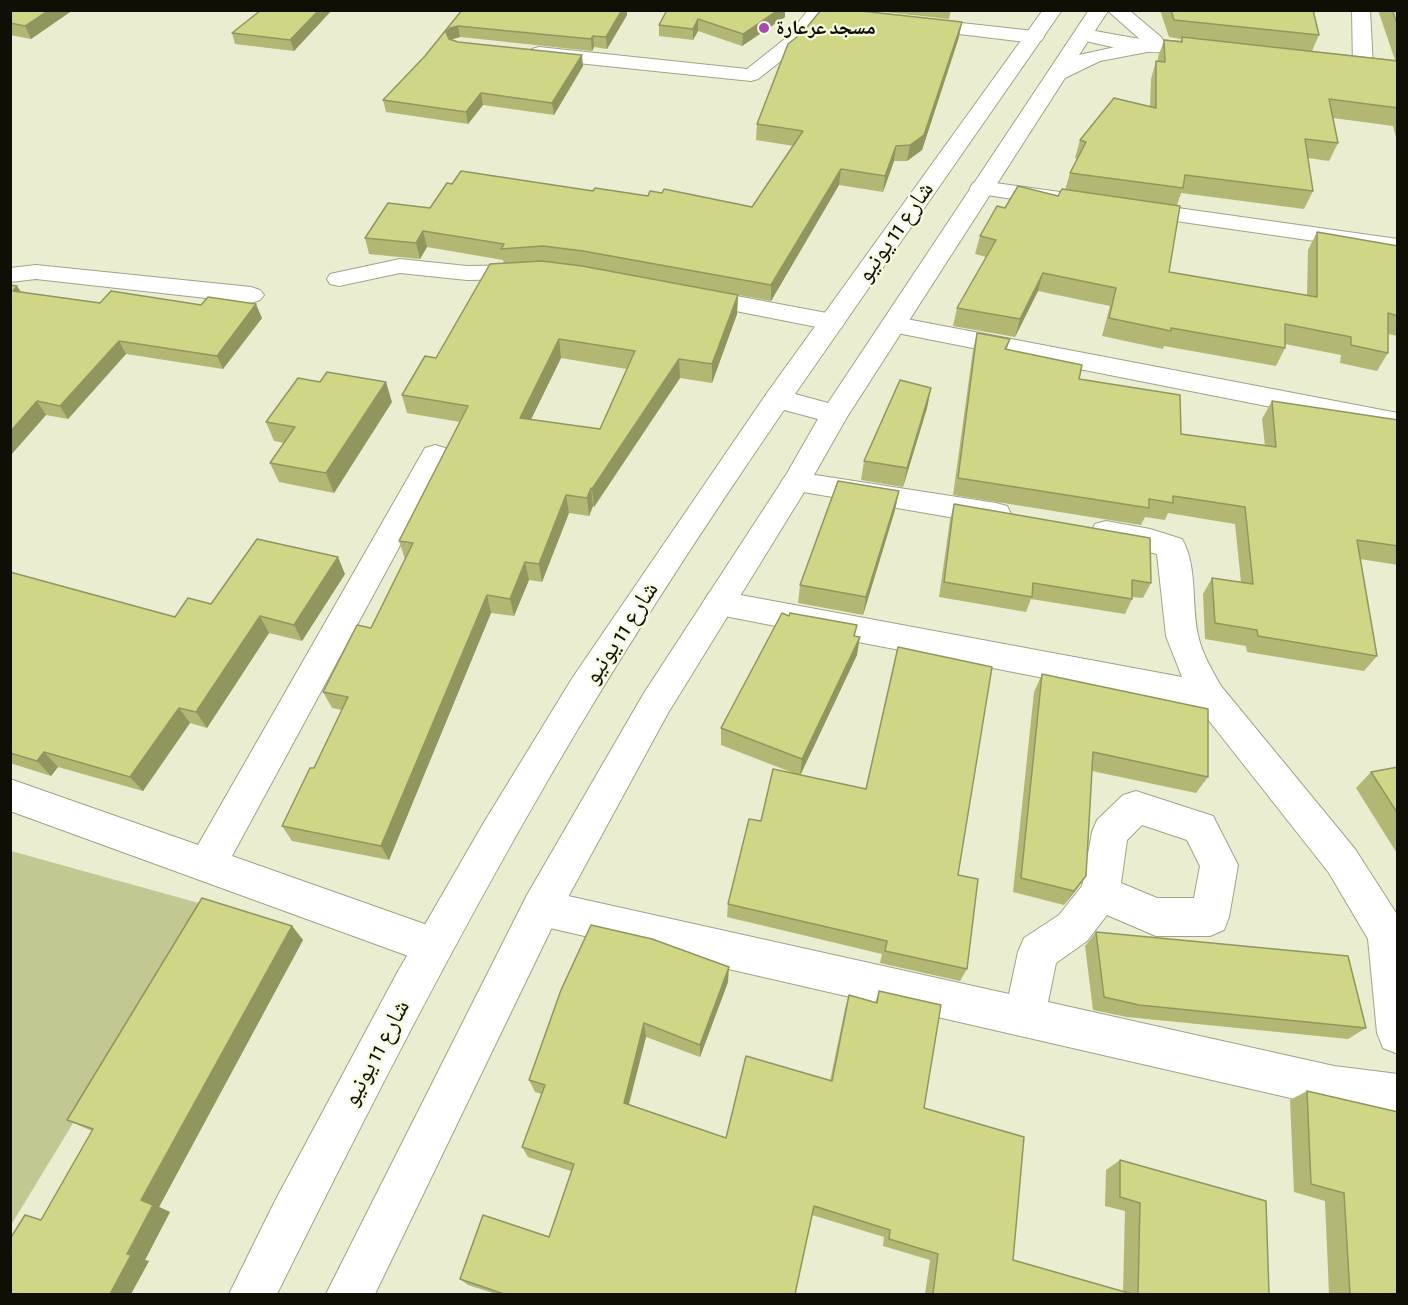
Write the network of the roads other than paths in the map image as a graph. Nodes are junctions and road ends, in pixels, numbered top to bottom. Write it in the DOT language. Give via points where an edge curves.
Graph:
graph roads {
  1 [pos="1053,10"];
  2 [pos="1361,10"];
  3 [pos="822,13"];
  4 [pos="1098,20"];
  5 [pos="896,21"];
  6 [pos="1034,37"];
  7 [pos="1157,44"];
  8 [pos="1196,48"];
  9 [pos="519,51"];
  10 [pos="1341,64"];
  11 [pos="1363,67"];
  12 [pos="1386,69"];
  13 [pos="1055,76"];
  14 [pos="981,188"];
  15 [pos="1085,203"];
  16 [pos="1108,206"];
  17 [pos="1398,246"];
  18 [pos="555,272"];
  19 [pos="10,275"];
  20 [pos="339,279"];
  21 [pos="667,291"];
  22 [pos="251,295"];
  23 [pos="832,322"];
  24 [pos="896,325"];
  25 [pos="777,399"];
  26 [pos="835,414"];
  27 [pos="1398,423"];
  28 [pos="435,455"];
  29 [pos="796,482"];
  30 [pos="1020,518"];
  31 [pos="1079,528"];
  32 [pos="719,603"];
  33 [pos="1209,696"];
  34 [pos="10,795"];
  35 [pos="207,865"];
  36 [pos="1100,893"];
  37 [pos="541,908"];
  38 [pos="1392,936"];
  39 [pos="433,946"];
  40 [pos="1025,1017"];
  41 [pos="1398,1033"];
  42 [pos="1398,1095"];
  43 [pos="252,1294"];
  44 [pos="350,1294"];
  1 -- 6 [label="main road, شارع 11 يونيو"];
  2 -- 11 [label="main road"];
  3 -- 9 [label="main road" via="752,75"];
  4 -- 7 [label="main road"];
  4 -- 7 [label="main road" via="1125,43"];
  4 -- 13 [label="main road, شارع 11 يونيو"];
  5 -- 6 [label="main road"];
  6 -- 23 [label="main road, شارع 11 يونيو"];
  7 -- 8 [label="main road"];
  7 -- 13 [label="main road" via="1097,56 1072,64"];
  10 -- 11 [label="main road"];
  11 -- 12 [label="main road"];
  13 -- 14 [label="main road, شارع 11 يونيو"];
  14 -- 15 [label="main road"];
  14 -- 24 [label="main road, شارع 11 يونيو"];
  16 -- 17 [label="main road"];
  18 -- 20 [label="main road" via="467,273 400,266"];
  19 -- 22 [label="main road" via="36,272"];
  21 -- 23 [label="main road"];
  23 -- 25 [label="main road, شارع 11 يونيو"];
  24 -- 26 [label="main road, شارع 11 يونيو"];
  24 -- 27 [label="main road"];
  25 -- 26 [label="main road"];
  25 -- 39 [label="main road, شارع 11 يونيو" via="585,687"];
  26 -- 29 [label="main road, شارع 11 يونيو"];
  28 -- 35 [label="main road"];
  29 -- 30 [label="main road"];
  29 -- 32 [label="main road, شارع 11 يونيو"];
  31 -- 33 [label="main road" via="1171,547 1177,568 1182,635 1193,668"];
  32 -- 33 [label="main road"];
  32 -- 37 [label="main road, شارع 11 يونيو" via="656,703"];
  33 -- 38 [label="main road" via="1342,861"];
  34 -- 35 [label="main road"];
  35 -- 39 [label="main road"];
  36 -- 40 [label="main road" via="1074,928 1038,952"];
  37 -- 40 [label="main road"];
  37 -- 44 [label="main road, شارع 11 يونيو"];
  38 -- 41 [label="main road"];
  39 -- 43 [label="main road, شارع 11 يونيو"];
  40 -- 42 [label="main road" via="1334,1087"];
}
